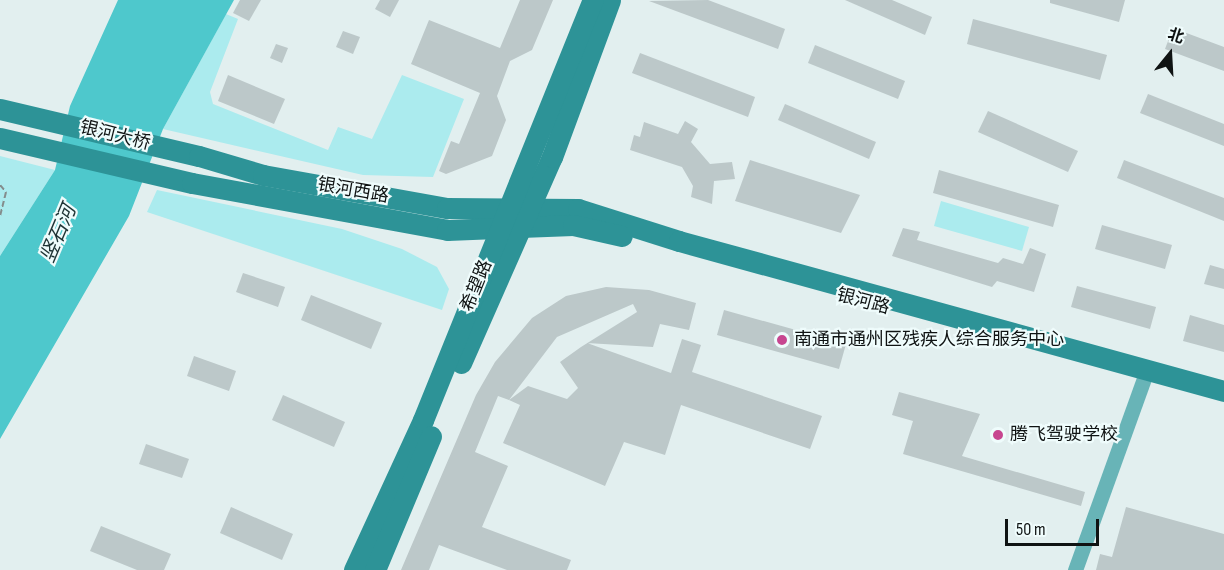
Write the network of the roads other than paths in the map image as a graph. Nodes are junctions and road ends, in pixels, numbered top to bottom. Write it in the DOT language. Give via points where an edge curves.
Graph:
graph roads {
  1 [pos="593,0"];
  2 [pos="610,0"];
  3 [pos="0,109"];
  4 [pos="0,138"];
  5 [pos="199,156"];
  6 [pos="192,183"];
  7 [pos="531,206"];
  8 [pos="510,207"];
  9 [pos="522,229"];
  10 [pos="499,231"];
  11 [pos="1145,375"];
  12 [pos="1224,391"];
  13 [pos="1224,402"];
  14 [pos="354,570"];
  15 [pos="375,570"];
  16 [pos="1075,570"];
  1 -- 8 [label="main road, 希望路"];
  2 -- 7 [label="main road, 希望路"];
  3 -- 5 [label="main road, 银河大桥"];
  4 -- 6 [label="main road, 银河大桥"];
  5 -- 8 [label="main road, 银河西路" via="263,175 447,207"];
  6 -- 10 [label="main road, 银河西路" via="447,230"];
  7 -- 8 [label="main road, 银河路"];
  7 -- 9 [label="main road, 希望路"];
  7 -- 11 [label="main road, 银河路" via="578,209"];
  8 -- 10 [label="main road, 希望路"];
  9 -- 10 [label="main road, 银河路"];
  9 -- 11 [label="main road, 银河路" via="573,225 626,237"];
  9 -- 15 [label="main road, 希望路"];
  10 -- 14 [label="main road, 希望路" via="423,420"];
  11 -- 12 [label="main road, 银河路"];
  11 -- 13 [label="main road, 银河路"];
  11 -- 16 [label="street"];
}
